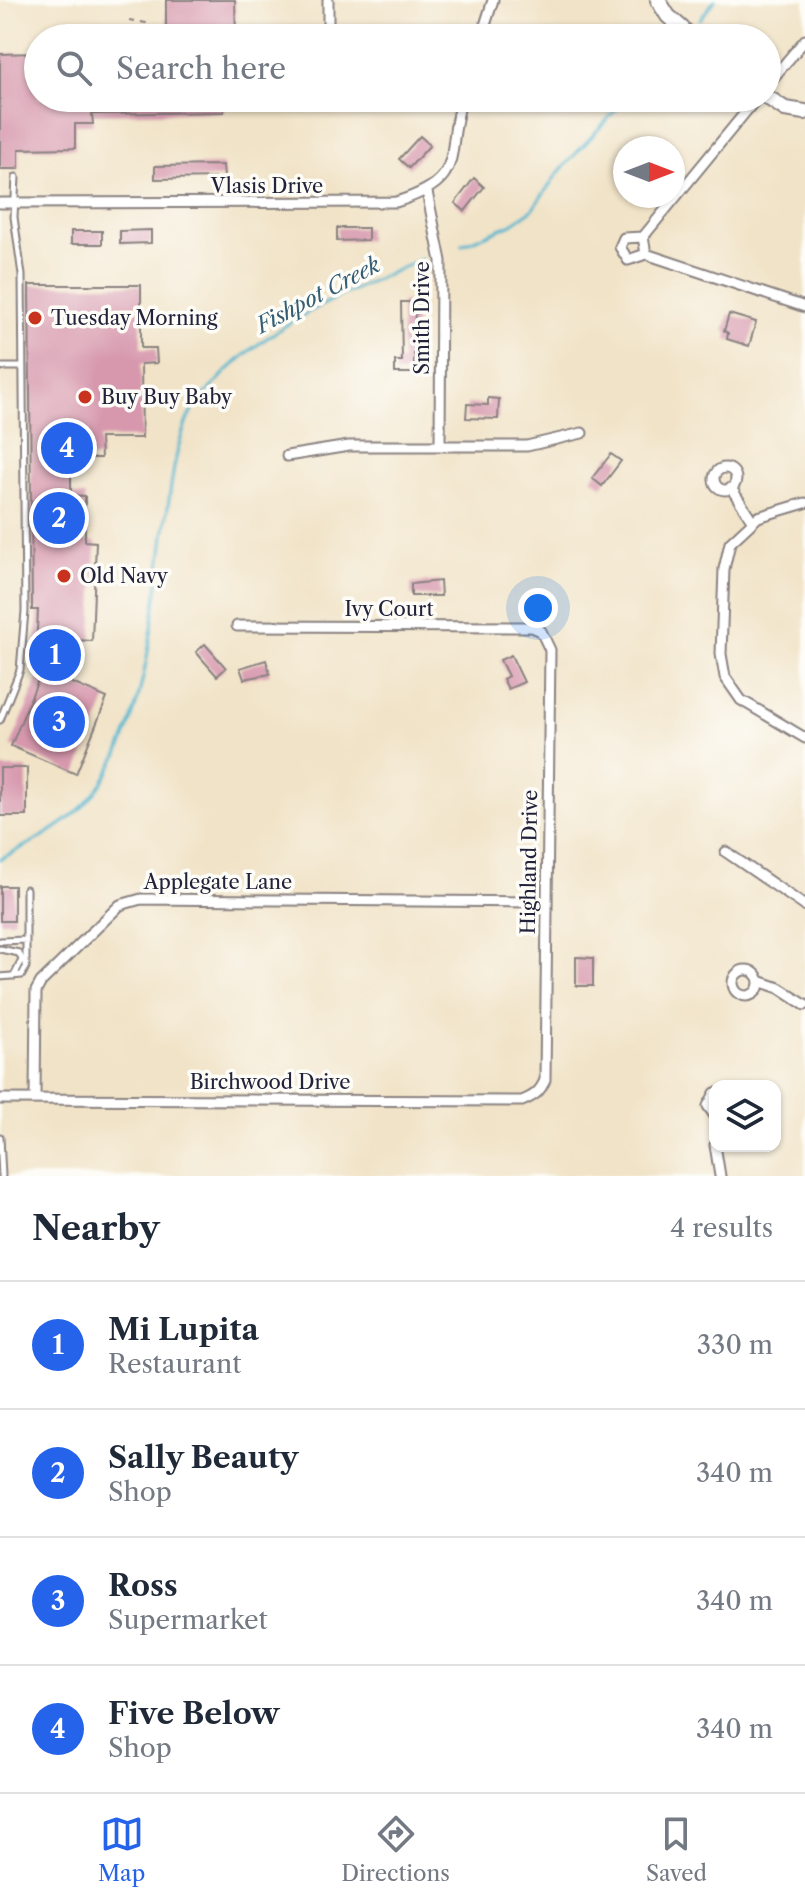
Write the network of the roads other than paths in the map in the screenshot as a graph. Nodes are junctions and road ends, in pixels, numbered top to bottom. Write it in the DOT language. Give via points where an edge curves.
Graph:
graph roads {
  1 [pos="328,0"];
  2 [pos="493,0"];
  3 [pos="658,0"];
  4 [pos="328,24"];
  5 [pos="485,24"];
  6 [pos="676,24"];
  7 [pos="805,40"];
  8 [pos="781,68"];
  9 [pos="781,106"];
  10 [pos="460,112"];
  11 [pos="746,112"];
  12 [pos="805,112"];
  13 [pos="16,177"];
  14 [pos="427,192"];
  15 [pos="0,203"];
  16 [pos="15,203"];
  17 [pos="643,237"];
  18 [pos="646,254"];
  19 [pos="805,307"];
  20 [pos="0,367"];
  21 [pos="22,367"];
  22 [pos="582,433"];
  23 [pos="440,445"];
  24 [pos="287,456"];
  25 [pos="731,488"];
  26 [pos="805,503"];
  27 [pos="752,520"];
  28 [pos="237,626"];
  29 [pos="541,631"];
  30 [pos="0,720"];
  31 [pos="805,738"];
  32 [pos="726,852"];
  33 [pos="26,889"];
  34 [pos="547,902"];
  35 [pos="805,906"];
  36 [pos="26,940"];
  37 [pos="0,941"];
  38 [pos="0,949"];
  39 [pos="0,977"];
  40 [pos="13,977"];
  41 [pos="759,981"];
  42 [pos="805,1005"];
  43 [pos="537,1093"];
  44 [pos="0,1099"];
  45 [pos="35,1099"];
  46 [pos="0,1137"];
  47 [pos="716,1152"];
  48 [pos="2,1176"];
  49 [pos="720,1176"];
  1 -- 4 [label="street"];
  2 -- 5 [label="street"];
  3 -- 6 [label="street"];
  7 -- 8 [label="street"];
  9 -- 12 [label="street"];
  10 -- 14 [label="street" via="452,161"];
  11 -- 17 [label="street"];
  13 -- 16 [label="lane"];
  14 -- 16 [label="street, Vlasis Drive" via="379,204"];
  14 -- 23 [label="street, Smith Drive" via="441,261"];
  15 -- 16 [label="street, Vlasis Drive"];
  16 -- 21 [label="lane"];
  17 -- 18 [label="street"];
  17 -- 18 [label="street" via="624,238 620,247 628,260"];
  18 -- 19 [label="street"];
  20 -- 21 [label="lane"];
  21 -- 30 [label="lane" via="25,611 20,670"];
  22 -- 23 [label="street" via="527,446"];
  23 -- 24 [label="street" via="349,446"];
  25 -- 27 [label="street"];
  26 -- 27 [label="street"];
  27 -- 31 [label="street" via="726,555 721,654 725,677 741,700"];
  28 -- 29 [label="street, Ivy Court"];
  29 -- 34 [label="street, Highland Drive" via="550,650"];
  32 -- 35 [label="street"];
  33 -- 36 [label="lane"];
  34 -- 43 [label="street, Highland Drive" via="545,1080"];
  34 -- 45 [label="street, Applegate Lane" via="141,899 120,905 36,991"];
  36 -- 37 [label="lane"];
  36 -- 40 [label="lane" via="26,967"];
  38 -- 40 [label="lane" via="19,953 22,960"];
  39 -- 40 [label="lane"];
  41 -- 42 [label="street"];
  43 -- 45 [label="street, Birchwood Drive" via="522,1101"];
  44 -- 45 [label="street, Birchwood Drive"];
  46 -- 48 [label="lane"];
  47 -- 49 [label="street"];
}
